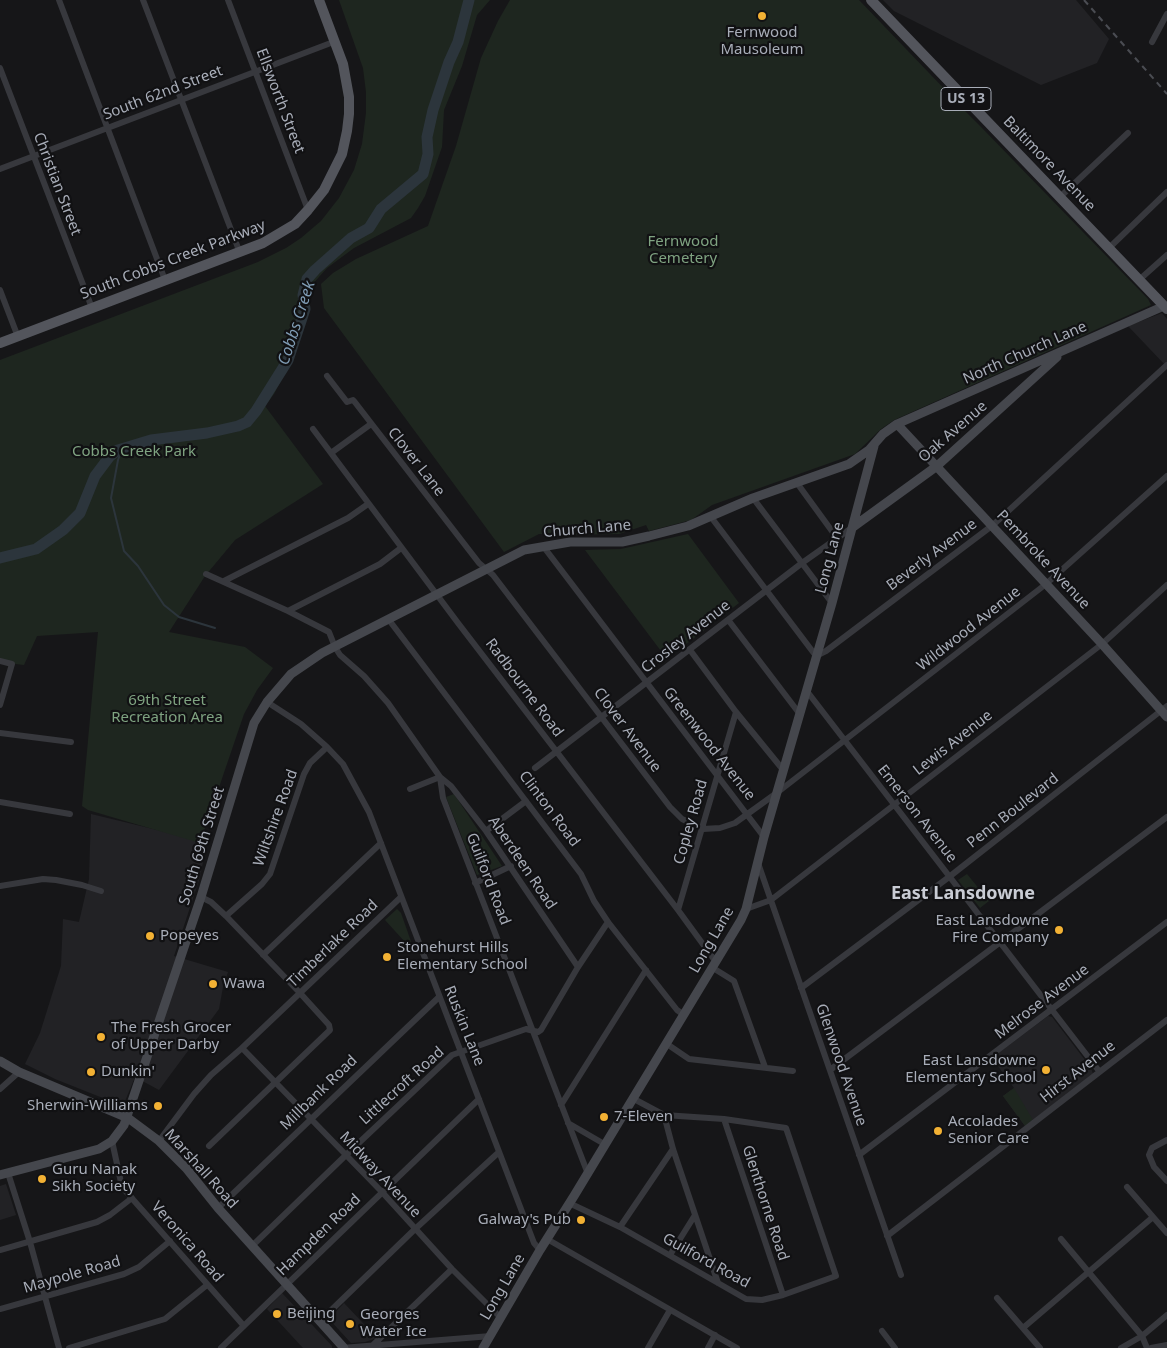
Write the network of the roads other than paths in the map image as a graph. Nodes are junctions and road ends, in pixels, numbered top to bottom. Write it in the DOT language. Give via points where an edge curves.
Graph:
graph roads {
  1 [pos="59,0"];
  2 [pos="143,0"];
  3 [pos="228,0"];
  4 [pos="319,0"];
  5 [pos="871,0"];
  6 [pos="1167,14"];
  7 [pos="336,41"];
  8 [pos="1152,42"];
  9 [pos="0,68"];
  10 [pos="255,71"];
  11 [pos="181,100"];
  12 [pos="108,128"];
  13 [pos="1128,134"];
  14 [pos="34,156"];
  15 [pos="0,169"];
  16 [pos="1167,192"];
  17 [pos="1060,197"];
  18 [pos="308,210"];
  19 [pos="1109,248"];
  20 [pos="240,253"];
  21 [pos="1167,255"];
  22 [pos="165,280"];
  23 [pos="1139,280"];
  24 [pos="0,290"];
  25 [pos="1166,306"];
  26 [pos="92,308"];
  27 [pos="18,336"];
  28 [pos="0,343"];
  29 [pos="1064,350"];
  30 [pos="1167,366"];
  31 [pos="327,376"];
  32 [pos="371,424"];
  33 [pos="897,424"];
  34 [pos="313,429"];
  35 [pos="875,443"];
  36 [pos="331,453"];
  37 [pos="937,466"];
  38 [pos="1167,476"];
  39 [pos="797,483"];
  40 [pos="753,498"];
  41 [pos="368,504"];
  42 [pos="711,518"];
  43 [pos="993,525"];
  44 [pos="853,527"];
  45 [pos="837,538"];
  46 [pos="543,546"];
  47 [pos="401,548"];
  48 [pos="802,563"];
  49 [pos="486,569"];
  50 [pos="206,574"];
  51 [pos="224,581"];
  52 [pos="1046,584"];
  53 [pos="1167,585"];
  54 [pos="766,591"];
  55 [pos="437,595"];
  56 [pos="832,603"];
  57 [pos="288,612"];
  58 [pos="389,620"];
  59 [pos="728,621"];
  60 [pos="1102,644"];
  61 [pos="335,647"];
  62 [pos="690,650"];
  63 [pos="816,656"];
  64 [pos="0,661"];
  65 [pos="646,684"];
  66 [pos="806,690"];
  67 [pos="267,702"];
  68 [pos="0,704"];
  69 [pos="736,712"];
  70 [pos="1165,712"];
  71 [pos="799,713"];
  72 [pos="602,717"];
  73 [pos="0,733"];
  74 [pos="845,741"];
  75 [pos="71,742"];
  76 [pos="327,747"];
  77 [pos="556,752"];
  78 [pos="535,768"];
  79 [pos="784,771"];
  80 [pos="717,776"];
  81 [pos="440,777"];
  82 [pos="410,789"];
  83 [pos="778,792"];
  84 [pos="526,801"];
  85 [pos="0,802"];
  86 [pos="894,805"];
  87 [pos="70,814"];
  88 [pos="748,815"];
  89 [pos="1167,816"];
  90 [pos="703,829"];
  91 [pos="486,831"];
  92 [pos="764,837"];
  93 [pos="381,843"];
  94 [pos="758,862"];
  95 [pos="510,866"];
  96 [pos="949,877"];
  97 [pos="475,883"];
  98 [pos="0,886"];
  99 [pos="101,891"];
  100 [pos="201,897"];
  101 [pos="401,897"];
  102 [pos="771,900"];
  103 [pos="746,909"];
  104 [pos="678,910"];
  105 [pos="226,916"];
  106 [pos="608,922"];
  107 [pos="1167,922"];
  108 [pos="1000,943"];
  109 [pos="263,954"];
  110 [pos="715,964"];
  111 [pos="578,967"];
  112 [pos="646,970"];
  113 [pos="801,988"];
  114 [pos="300,993"];
  115 [pos="439,997"];
  116 [pos="1052,1010"];
  117 [pos="684,1015"];
  118 [pos="1167,1020"];
  119 [pos="533,1031"];
  120 [pos="667,1044"];
  121 [pos="242,1048"];
  122 [pos="461,1053"];
  123 [pos="0,1061"];
  124 [pos="765,1067"];
  125 [pos="830,1070"];
  126 [pos="793,1071"];
  127 [pos="1099,1071"];
  128 [pos="19,1072"];
  129 [pos="275,1083"];
  130 [pos="0,1089"];
  131 [pos="634,1098"];
  132 [pos="479,1099"];
  133 [pos="561,1105"];
  134 [pos="664,1114"];
  135 [pos="128,1118"];
  136 [pos="310,1119"];
  137 [pos="724,1119"];
  138 [pos="568,1123"];
  139 [pos="1167,1140"];
  140 [pos="112,1141"];
  141 [pos="159,1141"];
  142 [pos="211,1144"];
  143 [pos="606,1145"];
  144 [pos="673,1149"];
  145 [pos="499,1152"];
  146 [pos="346,1155"];
  147 [pos="859,1155"];
  148 [pos="4,1174"];
  149 [pos="588,1174"];
  150 [pos="1167,1182"];
  151 [pos="1127,1187"];
  152 [pos="382,1192"];
  153 [pos="132,1198"];
  154 [pos="570,1204"];
  155 [pos="218,1208"];
  156 [pos="695,1215"];
  157 [pos="1153,1217"];
  158 [pos="620,1227"];
  159 [pos="414,1230"];
  160 [pos="1167,1233"];
  161 [pos="887,1236"];
  162 [pos="546,1239"];
  163 [pos="170,1240"];
  164 [pos="1061,1240"];
  165 [pos="30,1242"];
  166 [pos="252,1246"];
  167 [pos="0,1250"];
  168 [pos="540,1250"];
  169 [pos="670,1255"];
  170 [pos="452,1269"];
  171 [pos="1088,1272"];
  172 [pos="901,1275"];
  173 [pos="718,1283"];
  174 [pos="286,1284"];
  175 [pos="207,1285"];
  176 [pos="783,1295"];
  177 [pos="44,1296"];
  178 [pos="997,1298"];
  179 [pos="0,1309"];
  180 [pos="670,1310"];
  181 [pos="1167,1315"];
  182 [pos="501,1318"];
  183 [pos="320,1321"];
  184 [pos="244,1326"];
  185 [pos="1023,1328"];
  186 [pos="882,1330"];
  187 [pos="714,1335"];
  188 [pos="490,1336"];
  189 [pos="1142,1336"];
  190 [pos="1167,1345"];
  191 [pos="372,1346"];
  192 [pos="59,1348"];
  193 [pos="69,1348"];
  194 [pos="221,1348"];
  195 [pos="343,1348"];
  196 [pos="483,1348"];
  197 [pos="648,1348"];
  198 [pos="708,1348"];
  199 [pos="737,1348"];
  200 [pos="895,1348"];
  201 [pos="1040,1348"];
  202 [pos="1121,1348"];
  203 [pos="1147,1348"];
  204 [pos="1151,1348"];
  1 -- 12 [label="street"];
  2 -- 11 [label="street"];
  3 -- 10 [label="street, Ellsworth Street"];
  4 -- 7 [label="main road, South Cobbs Creek Parkway"];
  5 -- 17 [label="main road, Baltimore Avenue / US 13"];
  6 -- 8 [label="street"];
  7 -- 10 [label="street, South 62nd Street"];
  7 -- 18 [label="main road, South Cobbs Creek Parkway" via="349,97 348,131 335,170"];
  9 -- 14 [label="street, Christian Street"];
  10 -- 11 [label="street, South 62nd Street"];
  10 -- 18 [label="street, Ellsworth Street"];
  11 -- 12 [label="street, South 62nd Street"];
  11 -- 20 [label="street"];
  12 -- 14 [label="street, South 62nd Street"];
  12 -- 22 [label="street"];
  13 -- 17 [label="street"];
  14 -- 15 [label="street, South 62nd Street"];
  14 -- 26 [label="street, Christian Street"];
  16 -- 19 [label="street"];
  17 -- 19 [label="main road, Baltimore Avenue / US 13"];
  18 -- 20 [label="main road, South Cobbs Creek Parkway" via="277,236"];
  19 -- 23 [label="main road, Baltimore Avenue / US 13"];
  20 -- 22 [label="main road, South Cobbs Creek Parkway"];
  21 -- 23 [label="street"];
  22 -- 26 [label="main road, South Cobbs Creek Parkway"];
  23 -- 25 [label="main road, Baltimore Avenue / US 13"];
  24 -- 27 [label="street"];
  25 -- 29 [label="main road, North Church Lane"];
  26 -- 27 [label="main road, South Cobbs Creek Parkway"];
  27 -- 28 [label="main road, South Cobbs Creek Parkway"];
  29 -- 33 [label="main road, North Church Lane"];
  29 -- 37 [label="main road, Oak Avenue"];
  30 -- 43 [label="street, Beverly Avenue"];
  31 -- 32 [label="street, Clover Lane" via="347,402 354,401"];
  32 -- 36 [label="street"];
  32 -- 49 [label="street, Clover Lane"];
  33 -- 35 [label="main road, Church Lane"];
  33 -- 37 [label="main road, Pembroke Avenue"];
  34 -- 36 [label="street, Radbourne Road"];
  35 -- 39 [label="main road, Church Lane" via="850,464"];
  35 -- 44 [label="main road, Long Lane"];
  36 -- 41 [label="street, Radbourne Road"];
  37 -- 43 [label="main road, Pembroke Avenue"];
  37 -- 44 [label="main road, Oak Avenue"];
  38 -- 52 [label="street, Wildwood Avenue"];
  39 -- 40 [label="main road, Church Lane"];
  39 -- 45 [label="street"];
  40 -- 42 [label="main road, Church Lane"];
  40 -- 48 [label="street"];
  41 -- 47 [label="street, Radbourne Road"];
  41 -- 51 [label="street" via="348,518"];
  42 -- 46 [label="main road, Church Lane" via="622,542 570,542"];
  42 -- 54 [label="street"];
  43 -- 52 [label="main road, Pembroke Avenue"];
  43 -- 63 [label="street, Beverly Avenue"];
  44 -- 45 [label="street, Crosley Avenue"];
  44 -- 56 [label="main road, Long Lane"];
  45 -- 48 [label="street, Crosley Avenue"];
  46 -- 49 [label="main road, Church Lane" via="524,550"];
  46 -- 65 [label="street, Greenwood Avenue"];
  47 -- 55 [label="street, Radbourne Road"];
  47 -- 57 [label="street" via="380,564"];
  48 -- 54 [label="street, Crosley Avenue"];
  48 -- 56 [label="street"];
  49 -- 55 [label="main road, Church Lane"];
  49 -- 72 [label="street, Clover Avenue"];
  50 -- 51 [label="street, Guilford Road"];
  51 -- 57 [label="street, Guilford Road"];
  52 -- 60 [label="main road, Pembroke Avenue"];
  52 -- 74 [label="street, Wildwood Avenue"];
  53 -- 60 [label="street, Lewis Avenue"];
  54 -- 59 [label="street, Crosley Avenue"];
  54 -- 63 [label="street"];
  55 -- 58 [label="main road, Church Lane"];
  55 -- 77 [label="street, Radbourne Road"];
  56 -- 63 [label="main road, Long Lane"];
  57 -- 61 [label="street, Guilford Road" via="329,632"];
  58 -- 61 [label="main road, Church Lane"];
  58 -- 84 [label="street, Clinton Road"];
  59 -- 62 [label="street, Crosley Avenue"];
  59 -- 71 [label="street"];
  60 -- 70 [label="main road, Pembroke Avenue"];
  60 -- 86 [label="street, Lewis Avenue"];
  61 -- 67 [label="main road, South 69th Street" via="291,674"];
  61 -- 81 [label="street, Guilford Road" via="388,702"];
  62 -- 65 [label="street, Crosley Avenue"];
  62 -- 69 [label="street"];
  63 -- 66 [label="main road, Long Lane"];
  64 -- 68 [label="street" via="12,664"];
  65 -- 72 [label="street, Crosley Avenue"];
  65 -- 80 [label="street, Greenwood Avenue"];
  66 -- 71 [label="main road, Long Lane"];
  66 -- 74 [label="street, Emerson Avenue"];
  67 -- 76 [label="street, Ruskin Lane" via="301,724"];
  67 -- 100 [label="main road, South 69th Street" via="254,723"];
  69 -- 79 [label="street"];
  69 -- 80 [label="street, Copley Road"];
  70 -- 96 [label="street, Penn Boulevard"];
  71 -- 79 [label="main road, Long Lane"];
  72 -- 77 [label="street, Crosley Avenue"];
  72 -- 90 [label="street, Clover Avenue" via="670,807 682,819"];
  73 -- 75 [label="street"];
  74 -- 83 [label="street, Wildwood Avenue"];
  74 -- 86 [label="street, Emerson Avenue"];
  76 -- 93 [label="street, Ruskin Lane" via="343,764 357,788"];
  76 -- 105 [label="street, Wiltshire Road" via="310,763 304,774 270,874"];
  77 -- 78 [label="street, Crosley Avenue"];
  77 -- 104 [label="street, Radbourne Road"];
  79 -- 83 [label="main road, Long Lane"];
  80 -- 88 [label="street, Greenwood Avenue"];
  80 -- 90 [label="street, Copley Road"];
  81 -- 82 [label="street"];
  81 -- 91 [label="street, Aberdeen Road" via="451,786"];
  81 -- 97 [label="street, Guilford Road" via="444,798"];
  83 -- 88 [label="street"];
  83 -- 92 [label="main road, Long Lane"];
  84 -- 91 [label="street"];
  84 -- 106 [label="street, Clinton Road" via="582,874"];
  85 -- 87 [label="street"];
  86 -- 96 [label="street, Emerson Avenue"];
  86 -- 102 [label="street, Lewis Avenue"];
  88 -- 90 [label="street" via="727,827"];
  88 -- 92 [label="street, Greenwood Avenue"];
  89 -- 108 [label="street"];
  90 -- 104 [label="street, Copley Road"];
  91 -- 95 [label="street, Aberdeen Road"];
  92 -- 94 [label="main road, Long Lane"];
  93 -- 101 [label="street, Ruskin Lane"];
  93 -- 109 [label="street"];
  94 -- 102 [label="street, Glenwood Avenue"];
  94 -- 103 [label="main road, Long Lane"];
  95 -- 97 [label="street"];
  95 -- 111 [label="street, Aberdeen Road"];
  96 -- 108 [label="street, Emerson Avenue"];
  96 -- 113 [label="street, Penn Boulevard"];
  97 -- 119 [label="street, Guilford Road"];
  98 -- 99 [label="street" via="50,880"];
  100 -- 105 [label="street"];
  100 -- 135 [label="main road, South 69th Street"];
  101 -- 114 [label="street, Timberlake Road"];
  101 -- 115 [label="street, Ruskin Lane"];
  102 -- 103 [label="street, Lewis Avenue"];
  102 -- 113 [label="street, Glenwood Avenue"];
  103 -- 110 [label="main road, Long Lane"];
  104 -- 110 [label="street, Radbourne Road"];
  105 -- 109 [label="street"];
  106 -- 111 [label="street"];
  106 -- 112 [label="street, Clinton Road"];
  107 -- 116 [label="street, Melrose Avenue"];
  108 -- 116 [label="street, Emerson Avenue"];
  108 -- 125 [label="street"];
  109 -- 114 [label="street"];
  110 -- 117 [label="main road, Long Lane"];
  110 -- 124 [label="street, Radbourne Road" via="734,981"];
  111 -- 119 [label="street" via="541,1030"];
  112 -- 117 [label="street, Clinton Road"];
  112 -- 133 [label="street"];
  113 -- 125 [label="street, Glenwood Avenue"];
  114 -- 121 [label="street, Timberlake Road"];
  114 -- 129 [label="street" via="330,1030"];
  115 -- 122 [label="street, Ruskin Lane"];
  115 -- 136 [label="street, Millbank Road"];
  116 -- 127 [label="street, Emerson Avenue"];
  116 -- 147 [label="street, Melrose Avenue"];
  117 -- 120 [label="main road, Long Lane"];
  118 -- 127 [label="street, Hirst Avenue"];
  119 -- 122 [label="street, Littlecroft Road" via="526,1029"];
  119 -- 133 [label="street, Guilford Road"];
  120 -- 124 [label="street" via="689,1059"];
  120 -- 131 [label="main road, Long Lane"];
  121 -- 129 [label="street, Midway Avenue"];
  121 -- 141 [label="street, Timberlake Road" via="194,1094"];
  122 -- 132 [label="street, Ruskin Lane"];
  122 -- 146 [label="street, Littlecroft Road" via="452,1055"];
  123 -- 128 [label="main road, Marshall Road"];
  124 -- 126 [label="street"];
  125 -- 147 [label="street, Glenwood Avenue"];
  127 -- 161 [label="street, Hirst Avenue"];
  128 -- 130 [label="street"];
  128 -- 135 [label="main road, Marshall Road"];
  129 -- 136 [label="street, Midway Avenue"];
  129 -- 142 [label="street"];
  131 -- 134 [label="street"];
  131 -- 143 [label="main road, Long Lane"];
  132 -- 145 [label="street, Ruskin Lane"];
  132 -- 152 [label="street, Hampden Road"];
  133 -- 138 [label="street, Guilford Road"];
  134 -- 137 [label="street"];
  134 -- 144 [label="street"];
  135 -- 140 [label="main road, South 69th Street"];
  135 -- 141 [label="main road, Marshall Road"];
  136 -- 146 [label="street, Midway Avenue"];
  136 -- 155 [label="street, Millbank Road"];
  137 -- 176 [label="street, Glenthorne Road"];
  137 -- 176 [label="street, Guilford Road" via="786,1128 836,1276"];
  138 -- 143 [label="street"];
  138 -- 149 [label="street, Guilford Road"];
  139 -- 150 [label="street" via="1152,1148 1149,1155"];
  140 -- 148 [label="main road, South 69th Street" via="99,1149"];
  140 -- 153 [label="street, Veronica Road" via="122,1186"];
  141 -- 155 [label="main road, Marshall Road"];
  143 -- 149 [label="main road, Long Lane"];
  144 -- 156 [label="street"];
  144 -- 158 [label="street"];
  145 -- 159 [label="street"];
  145 -- 168 [label="street, Ruskin Lane" via="534,1243"];
  146 -- 152 [label="street, Midway Avenue"];
  146 -- 166 [label="street, Littlecroft Road"];
  147 -- 161 [label="street, Glenwood Avenue"];
  148 -- 165 [label="street"];
  149 -- 154 [label="main road, Long Lane"];
  151 -- 157 [label="street"];
  152 -- 159 [label="street, Midway Avenue"];
  152 -- 174 [label="street, Hampden Road"];
  153 -- 163 [label="street, Veronica Road"];
  153 -- 165 [label="street" via="97,1222"];
  154 -- 158 [label="street, Guilford Road"];
  154 -- 162 [label="main road, Long Lane"];
  155 -- 166 [label="main road, Marshall Road"];
  156 -- 169 [label="street"];
  156 -- 173 [label="street"];
  157 -- 160 [label="street"];
  157 -- 171 [label="street"];
  158 -- 169 [label="street, Guilford Road"];
  159 -- 170 [label="street, Midway Avenue"];
  159 -- 183 [label="street"];
  161 -- 172 [label="street, Glenwood Avenue"];
  162 -- 168 [label="main road, Long Lane"];
  162 -- 180 [label="street"];
  163 -- 175 [label="street, Veronica Road"];
  163 -- 177 [label="street, Maypole Road" via="133,1271"];
  164 -- 171 [label="street"];
  165 -- 167 [label="street"];
  165 -- 177 [label="street"];
  166 -- 174 [label="main road, Marshall Road"];
  168 -- 182 [label="main road, Long Lane"];
  169 -- 173 [label="street, Guilford Road"];
  170 -- 182 [label="street, Midway Avenue"];
  170 -- 191 [label="street"];
  171 -- 185 [label="street"];
  171 -- 189 [label="street"];
  173 -- 176 [label="street, Guilford Road" via="746,1299 762,1300"];
  174 -- 183 [label="main road, Marshall Road"];
  174 -- 184 [label="street, Hampden Road"];
  175 -- 184 [label="street, Veronica Road"];
  175 -- 193 [label="street" via="165,1318"];
  177 -- 179 [label="street, Maypole Road"];
  177 -- 192 [label="street"];
  178 -- 185 [label="street"];
  180 -- 187 [label="street"];
  180 -- 197 [label="street"];
  181 -- 189 [label="street"];
  182 -- 188 [label="main road, Long Lane"];
  183 -- 195 [label="main road, Marshall Road"];
  184 -- 194 [label="street, Hampden Road"];
  185 -- 201 [label="street"];
  186 -- 200 [label="street"];
  187 -- 198 [label="street"];
  187 -- 199 [label="street"];
  188 -- 191 [label="street"];
  188 -- 196 [label="main road, Long Lane"];
  189 -- 202 [label="street"];
  189 -- 203 [label="street"];
  190 -- 204 [label="street"];
  191 -- 195 [label="street"];
}
